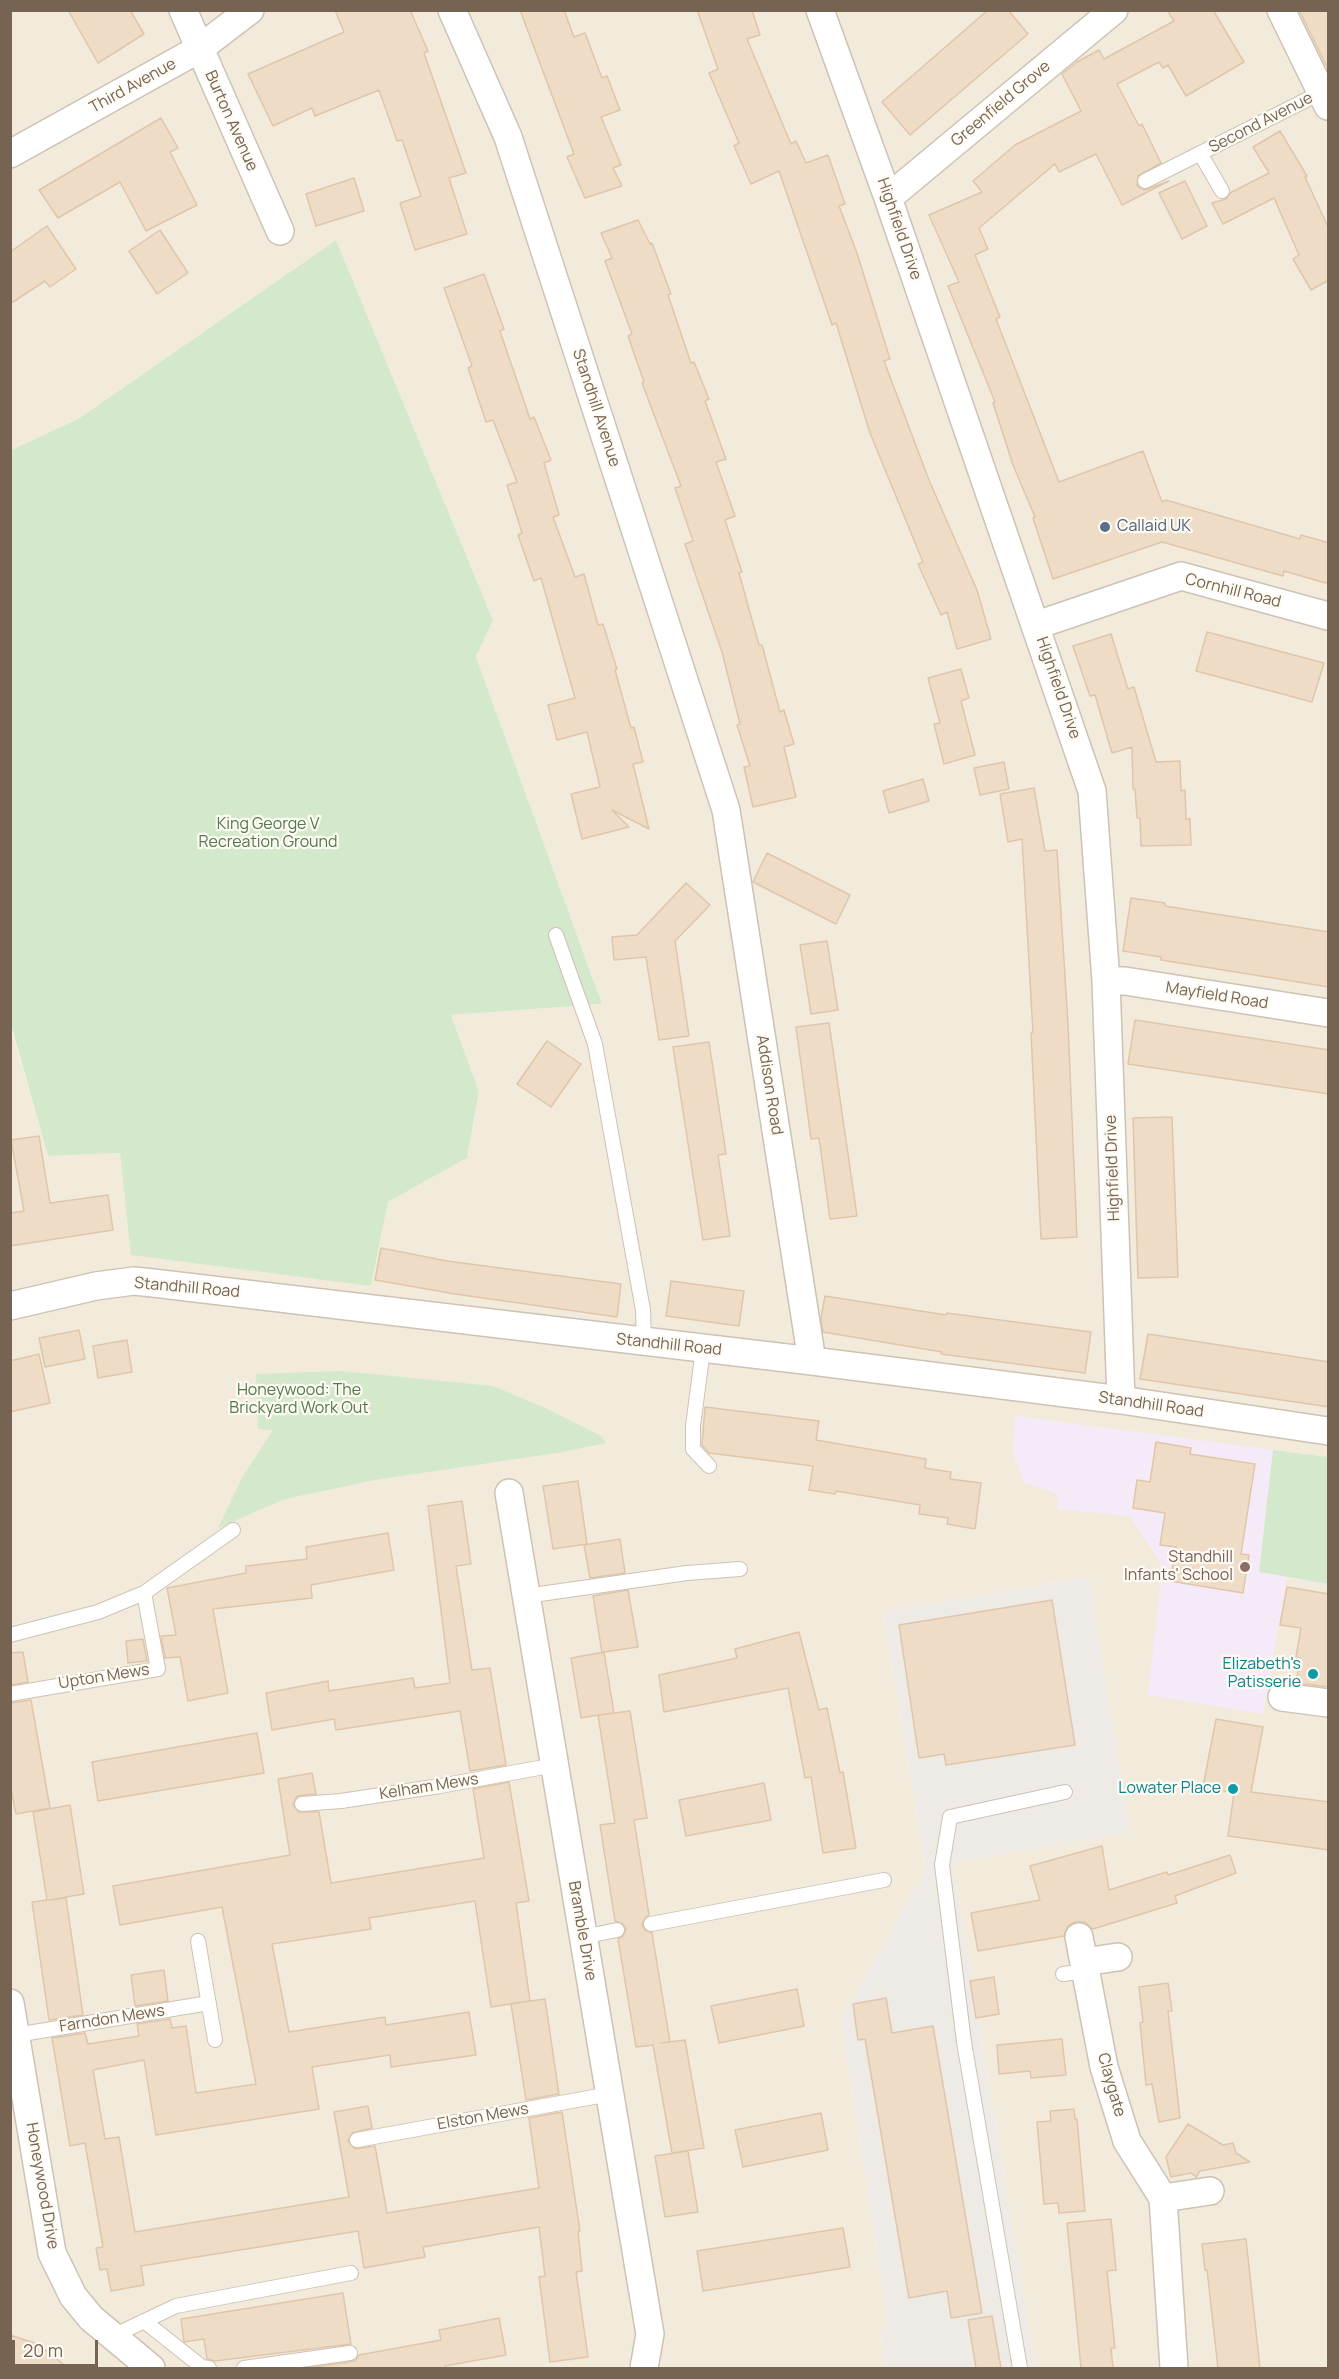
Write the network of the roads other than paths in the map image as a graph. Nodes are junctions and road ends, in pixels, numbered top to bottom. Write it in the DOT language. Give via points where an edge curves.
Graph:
graph roads {
  1 [pos="183,10"];
  2 [pos="250,10"];
  3 [pos="452,10"];
  4 [pos="820,10"];
  5 [pos="1114,10"];
  6 [pos="1281,10"];
  7 [pos="199,49"];
  8 [pos="1325,99"];
  9 [pos="1200,153"];
  10 [pos="10,154"];
  11 [pos="1145,181"];
  12 [pos="1222,191"];
  13 [pos="888,198"];
  14 [pos="280,231"];
  15 [pos="1329,616"];
  16 [pos="1037,625"];
  17 [pos="726,810"];
  18 [pos="556,935"];
  19 [pos="1106,981"];
  20 [pos="1329,1013"];
  21 [pos="10,1306"];
  22 [pos="644,1342"];
  23 [pos="704,1349"];
  24 [pos="812,1361"];
  25 [pos="1121,1400"];
  26 [pos="1329,1431"];
  27 [pos="709,1466"];
  28 [pos="509,1493"];
  29 [pos="233,1530"];
  30 [pos="740,1569"];
  31 [pos="144,1593"];
  32 [pos="526,1596"];
  33 [pos="10,1635"];
  34 [pos="10,1694"];
  35 [pos="1282,1697"];
  36 [pos="1329,1704"];
  37 [pos="555,1765"];
  38 [pos="1065,1792"];
  39 [pos="302,1804"];
  40 [pos="884,1880"];
  41 [pos="651,1924"];
  42 [pos="617,1930"];
  43 [pos="584,1937"];
  44 [pos="198,1941"];
  45 [pos="1118,1957"];
  46 [pos="10,2003"];
  47 [pos="209,2003"];
  48 [pos="16,2035"];
  49 [pos="215,2040"];
  50 [pos="610,2094"];
  51 [pos="357,2140"];
  52 [pos="1210,2191"];
  53 [pos="1163,2198"];
  54 [pos="351,2273"];
  55 [pos="144,2321"];
  56 [pos="113,2336"];
  57 [pos="350,2353"];
  58 [pos="152,2368"];
  59 [pos="209,2368"];
  60 [pos="244,2368"];
  61 [pos="644,2368"];
  62 [pos="1020,2368"];
  63 [pos="1174,2368"];
  1 -- 7 [label="street, Burton Avenue"];
  2 -- 7 [label="street, Third Avenue"];
  3 -- 17 [label="street, Standhill Avenue" via="508,137"];
  4 -- 13 [label="street, Highfield Drive"];
  5 -- 13 [label="street, Greenfield Grove"];
  6 -- 8 [label="street, Second Avenue"];
  7 -- 10 [label="street, Third Avenue"];
  7 -- 14 [label="street, Burton Avenue"];
  8 -- 9 [label="lane, Second Avenue"];
  9 -- 11 [label="lane, Second Avenue"];
  9 -- 12 [label="lane, Second Avenue"];
  13 -- 16 [label="street, Highfield Drive"];
  15 -- 16 [label="street, Cornhill Road" via="1181,576"];
  16 -- 19 [label="street, Highfield Drive" via="1092,791"];
  17 -- 24 [label="street, Addison Road"];
  18 -- 22 [label="lane" via="595,1044 643,1310"];
  19 -- 20 [label="street, Mayfield Road"];
  19 -- 25 [label="street, Highfield Drive"];
  21 -- 22 [label="street, Standhill Road" via="134,1281"];
  22 -- 23 [label="street, Standhill Road"];
  23 -- 24 [label="street, Standhill Road"];
  23 -- 27 [label="lane" via="693,1449"];
  24 -- 25 [label="street, Standhill Road"];
  25 -- 26 [label="street, Standhill Road"];
  28 -- 32 [label="street, Bramble Drive"];
  29 -- 31 [label="lane"];
  30 -- 32 [label="lane"];
  31 -- 33 [label="lane" via="99,1611"];
  31 -- 34 [label="lane, Upton Mews" via="158,1669"];
  32 -- 37 [label="street, Bramble Drive"];
  35 -- 36 [label="street"];
  37 -- 39 [label="lane, Kelham Mews"];
  37 -- 43 [label="street, Bramble Drive"];
  38 -- 62 [label="lane" via="950,1817 942,1865 964,2042"];
  40 -- 41 [label="lane"];
  42 -- 43 [label="lane"];
  43 -- 50 [label="street, Bramble Drive"];
  44 -- 47 [label="lane"];
  45 -- 53 [label="street, Claygate" via="1078,1961 1127,2141"];
  46 -- 48 [label="street, Honeywood Drive"];
  47 -- 48 [label="lane, Farndon Mews"];
  47 -- 49 [label="lane"];
  48 -- 56 [label="street, Honeywood Drive" via="52,2253 74,2296 91,2318"];
  50 -- 51 [label="lane, Elston Mews"];
  50 -- 61 [label="street, Bramble Drive" via="658,2333"];
  52 -- 53 [label="street"];
  53 -- 63 [label="street, Claygate"];
  54 -- 55 [label="lane" via="176,2306"];
  55 -- 56 [label="lane"];
  55 -- 59 [label="lane" via="202,2367"];
  56 -- 58 [label="street, Honeywood Drive"];
  57 -- 60 [label="lane"];
}
